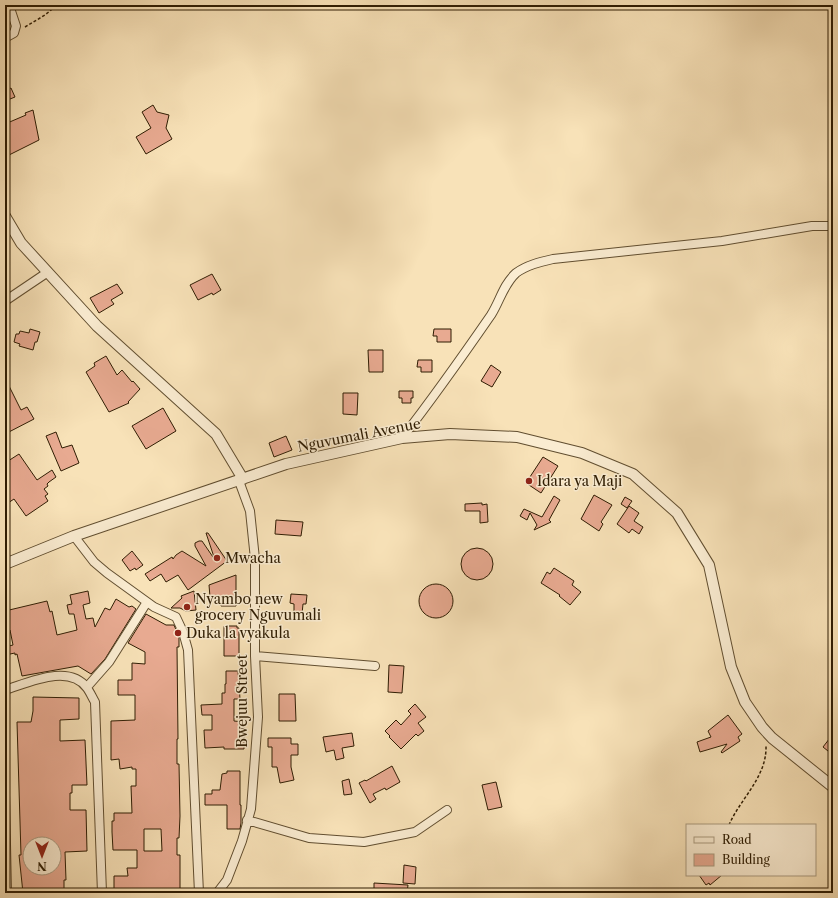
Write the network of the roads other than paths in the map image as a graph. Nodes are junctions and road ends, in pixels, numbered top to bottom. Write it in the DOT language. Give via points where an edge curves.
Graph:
graph roads {
  1 [pos="9,5"];
  2 [pos="5,38"];
  3 [pos="5,216"];
  4 [pos="833,226"];
  5 [pos="48,272"];
  6 [pos="5,301"];
  7 [pos="402,438"];
  8 [pos="241,480"];
  9 [pos="74,536"];
  10 [pos="5,564"];
  11 [pos="147,602"];
  12 [pos="254,656"];
  13 [pos="375,666"];
  14 [pos="87,687"];
  15 [pos="5,690"];
  16 [pos="833,787"];
  17 [pos="5,795"];
  18 [pos="447,810"];
  19 [pos="248,820"];
  20 [pos="7,893"];
  21 [pos="102,893"];
  22 [pos="199,893"];
  23 [pos="217,893"];
  1 -- 2 [label="street" via="16,26 14,33"];
  3 -- 5 [label="street" via="21,243"];
  4 -- 7 [label="street" via="812,226 722,241 553,259 533,264 516,274 503,290 495,309"];
  5 -- 6 [label="street"];
  5 -- 8 [label="street" via="97,326 216,434"];
  7 -- 8 [label="street, Nguvumali Avenue" via="286,464"];
  7 -- 16 [label="street, Nguvumali Avenue" via="450,434 517,437 582,453 633,474 677,513 709,566 731,667 745,702 772,738"];
  8 -- 9 [label="street, Nguvumali Avenue"];
  8 -- 12 [label="street, Bwejuu Street" via="250,511 255,559"];
  9 -- 10 [label="street, Nguvumali Avenue"];
  9 -- 11 [label="street" via="94,562"];
  11 -- 14 [label="street" via="109,662"];
  11 -- 22 [label="street" via="176,617 188,650"];
  12 -- 13 [label="street"];
  12 -- 19 [label="street, Bwejuu Street" via="258,717"];
  14 -- 15 [label="street" via="75,678 65,675"];
  14 -- 21 [label="street" via="95,702"];
  17 -- 20 [label="street"];
  18 -- 19 [label="street" via="415,832 364,842 309,838"];
  19 -- 23 [label="street, Bwejuu Street" via="227,880"];
}
